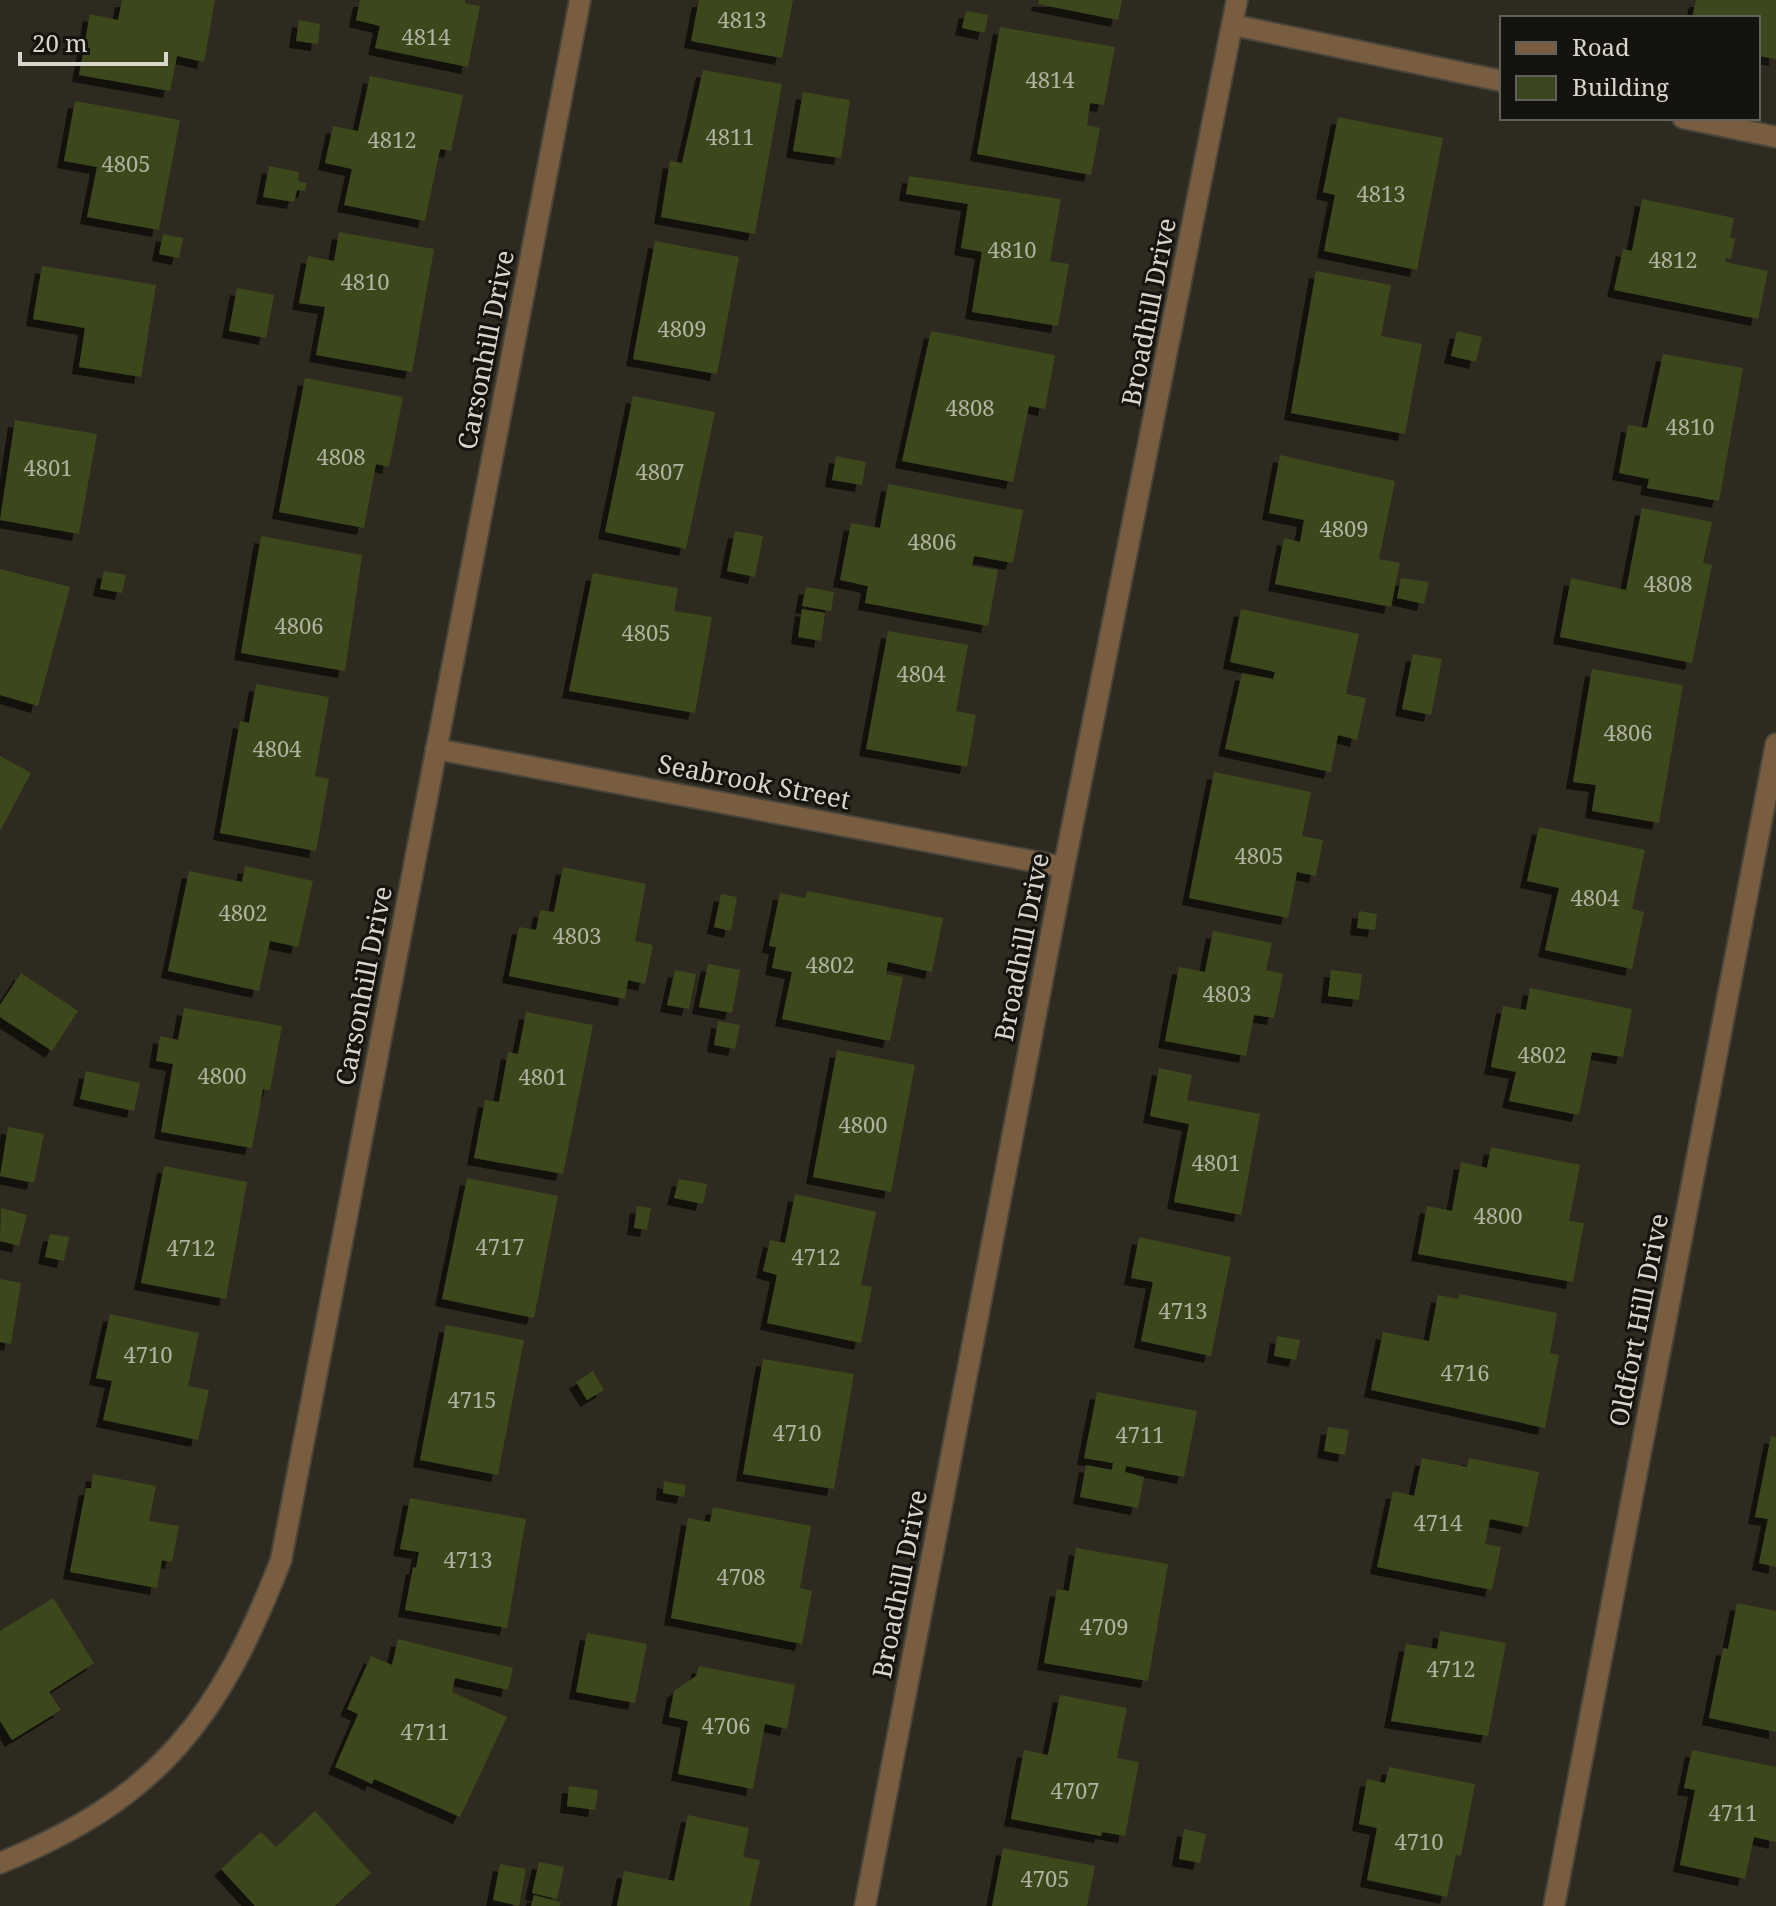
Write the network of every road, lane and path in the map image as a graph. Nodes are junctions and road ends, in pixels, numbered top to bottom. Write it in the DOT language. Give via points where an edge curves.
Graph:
graph roads {
  1 [pos="580,0"];
  2 [pos="1237,0"];
  3 [pos="1233,25"];
  4 [pos="1500,81"];
  5 [pos="1693,120"];
  6 [pos="1776,137"];
  7 [pos="1776,744"];
  8 [pos="436,749"];
  9 [pos="1064,867"];
  10 [pos="0,1863"];
  11 [pos="865,1906"];
  12 [pos="1554,1906"];
  1 -- 8 [label="street, Carsonhill Drive"];
  2 -- 3 [label="street, Broadhill Drive"];
  3 -- 4 [label="street"];
  3 -- 9 [label="street, Broadhill Drive"];
  5 -- 6 [label="street"];
  7 -- 12 [label="street, Oldfort Hill Drive"];
  8 -- 9 [label="street, Seabrook Street"];
  8 -- 10 [label="street, Carsonhill Drive" via="281,1560 258,1620 219,1695 169,1758 108,1808 49,1843"];
  9 -- 11 [label="street, Broadhill Drive"];
}
